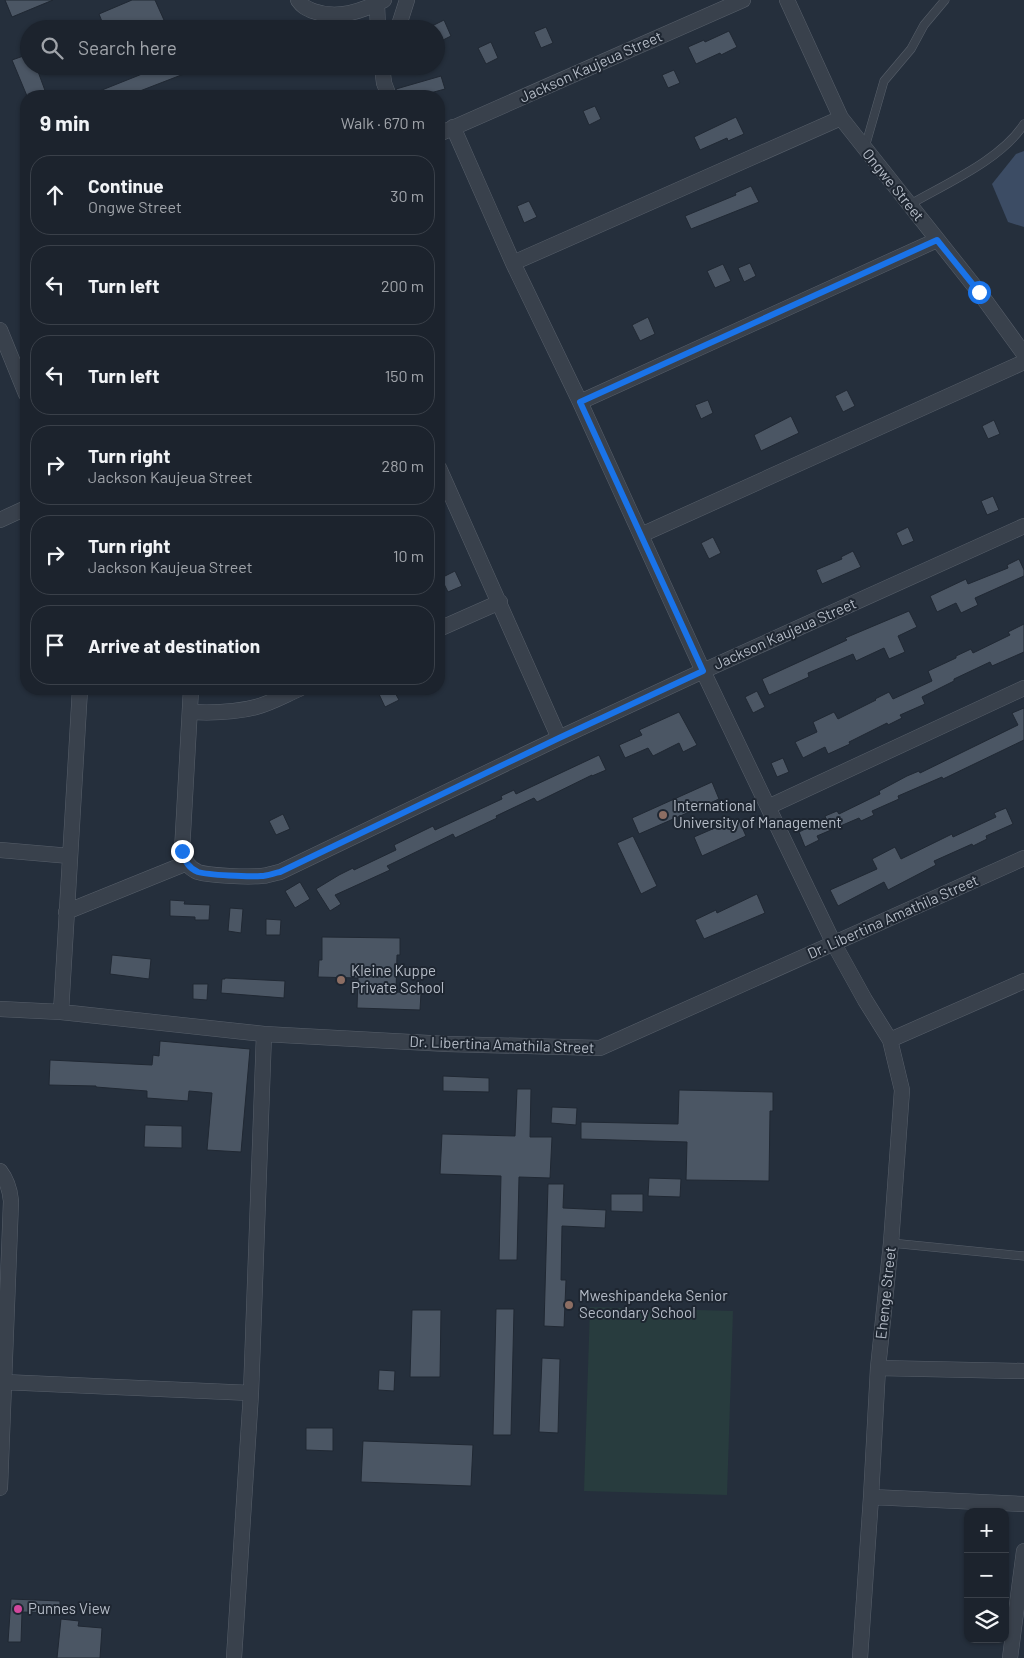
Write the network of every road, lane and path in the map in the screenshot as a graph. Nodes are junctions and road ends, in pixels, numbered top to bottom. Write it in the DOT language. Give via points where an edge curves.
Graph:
graph roads {
  1 [pos="298,0"];
  2 [pos="408,0"];
  3 [pos="743,0"];
  4 [pos="788,0"];
  5 [pos="945,0"];
  6 [pos="381,2"];
  7 [pos="379,20"];
  8 [pos="401,20"];
  9 [pos="383,75"];
  10 [pos="387,90"];
  11 [pos="840,118"];
  12 [pos="453,127"];
  13 [pos="1023,129"];
  14 [pos="445,131"];
  15 [pos="864,149"];
  16 [pos="909,205"];
  17 [pos="937,240"];
  18 [pos="514,263"];
  19 [pos="0,330"];
  20 [pos="1024,354"];
  21 [pos="1024,362"];
  22 [pos="20,379"];
  23 [pos="580,402"];
  24 [pos="445,482"];
  25 [pos="20,511"];
  26 [pos="0,520"];
  27 [pos="1024,526"];
  28 [pos="641,535"];
  29 [pos="500,602"];
  30 [pos="445,625"];
  31 [pos="703,671"];
  32 [pos="1024,688"];
  33 [pos="80,695"];
  34 [pos="191,695"];
  35 [pos="285,695"];
  36 [pos="190,712"];
  37 [pos="559,738"];
  38 [pos="768,807"];
  39 [pos="0,850"];
  40 [pos="70,856"];
  41 [pos="1024,858"];
  42 [pos="187,863"];
  43 [pos="66,912"];
  44 [pos="834,944"];
  45 [pos="1024,981"];
  46 [pos="0,1009"];
  47 [pos="61,1012"];
  48 [pos="264,1034"];
  49 [pos="890,1040"];
  50 [pos="0,1171"];
  51 [pos="891,1243"];
  52 [pos="1024,1256"];
  53 [pos="878,1368"];
  54 [pos="1024,1370"];
  55 [pos="2,1382"];
  56 [pos="251,1393"];
  57 [pos="0,1488"];
  58 [pos="871,1497"];
  59 [pos="1024,1504"];
  60 [pos="1024,1551"];
  61 [pos="1015,1654"];
  62 [pos="234,1658"];
  63 [pos="860,1658"];
  1 -- 6 [label="street" via="303,7 326,16 354,13"];
  2 -- 8 [label="street"];
  3 -- 12 [label="street, Jackson Kaujeua Street"];
  4 -- 11 [label="street, Ongwe Street"];
  5 -- 15 [label="lane" via="924,25 912,48 884,81"];
  6 -- 7 [label="street"];
  9 -- 10 [label="street"];
  11 -- 15 [label="street, Ongwe Street"];
  11 -- 18 [label="street"];
  12 -- 14 [label="street, Jackson Kaujeua Street"];
  12 -- 18 [label="street, Ehenge Street"];
  13 -- 16 [label="lane" via="1005,148"];
  15 -- 16 [label="street, Ongwe Street"];
  16 -- 17 [label="street, Ongwe Street"];
  17 -- 20 [label="street, Ongwe Street"];
  17 -- 23 [label="street"];
  18 -- 23 [label="street, Ehenge Street"];
  19 -- 22 [label="street"];
  21 -- 28 [label="street"];
  23 -- 28 [label="street, Ehenge Street"];
  24 -- 29 [label="street"];
  25 -- 26 [label="street"];
  27 -- 31 [label="street, Jackson Kaujeua Street"];
  28 -- 31 [label="street, Ehenge Street"];
  29 -- 30 [label="street"];
  29 -- 37 [label="street"];
  31 -- 37 [label="street, Jackson Kaujeua Street"];
  31 -- 38 [label="street, Ehenge Street"];
  32 -- 38 [label="street"];
  33 -- 40 [label="street"];
  34 -- 36 [label="street"];
  35 -- 36 [label="street" via="240,711"];
  36 -- 42 [label="street" via="182,851"];
  37 -- 42 [label="street, Jackson Kaujeua Street" via="280,872 261,876 206,873"];
  38 -- 44 [label="street, Ehenge Street"];
  39 -- 40 [label="street"];
  40 -- 43 [label="street"];
  41 -- 44 [label="street, Dr. Libertina Amathila Street"];
  42 -- 43 [label="street"];
  43 -- 47 [label="street"];
  44 -- 48 [label="street, Dr. Libertina Amathila Street" via="600,1048"];
  44 -- 49 [label="street, Ehenge Street"];
  45 -- 49 [label="street"];
  46 -- 47 [label="street, Dr. Libertina Amathila Street"];
  47 -- 48 [label="street, Dr. Libertina Amathila Street"];
  48 -- 56 [label="street"];
  49 -- 51 [label="street, Ehenge Street" via="902,1090"];
  50 -- 55 [label="street" via="11,1201"];
  51 -- 52 [label="lane"];
  51 -- 53 [label="street, Ehenge Street"];
  53 -- 54 [label="street"];
  53 -- 58 [label="street, Ehenge Street"];
  55 -- 56 [label="street"];
  55 -- 57 [label="street"];
  56 -- 62 [label="street"];
  58 -- 59 [label="street"];
  58 -- 63 [label="street, Ehenge Street"];
  60 -- 61 [label="street"];
}
